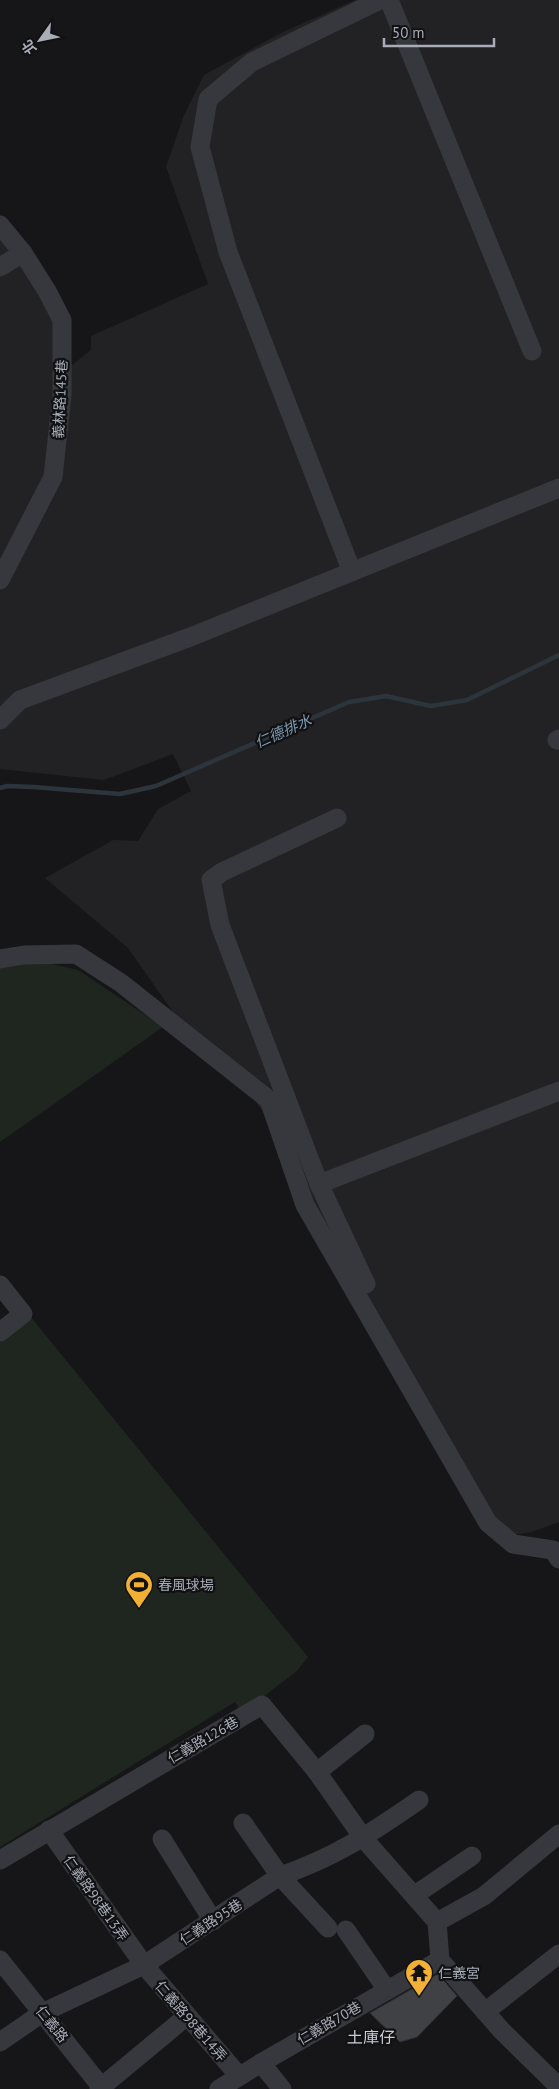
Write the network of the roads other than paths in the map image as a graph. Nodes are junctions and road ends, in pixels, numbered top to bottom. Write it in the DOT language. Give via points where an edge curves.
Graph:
graph roads {
  1 [pos="380,0"];
  2 [pos="389,0"];
  3 [pos="0,225"];
  4 [pos="23,254"];
  5 [pos="0,267"];
  6 [pos="532,351"];
  7 [pos="559,488"];
  8 [pos="352,572"];
  9 [pos="0,580"];
  10 [pos="0,720"];
  11 [pos="337,818"];
  12 [pos="0,959"];
  13 [pos="559,1091"];
  14 [pos="320,1184"];
  15 [pos="366,1284"];
  16 [pos="0,1285"];
  17 [pos="0,1332"];
  18 [pos="559,1559"];
  19 [pos="365,1734"];
  20 [pos="317,1772"];
  21 [pos="419,1800"];
  22 [pos="243,1823"];
  23 [pos="49,1830"];
  24 [pos="559,1834"];
  25 [pos="364,1838"];
  26 [pos="162,1839"];
  27 [pos="472,1856"];
  28 [pos="0,1860"];
  29 [pos="280,1876"];
  30 [pos="415,1895"];
  31 [pos="213,1921"];
  32 [pos="437,1922"];
  33 [pos="559,1954"];
  34 [pos="0,1960"];
  35 [pos="440,1960"];
  36 [pos="144,1965"];
  37 [pos="386,1990"];
  38 [pos="485,2012"];
  39 [pos="42,2013"];
  40 [pos="187,2016"];
  41 [pos="0,2042"];
  42 [pos="261,2063"];
  43 [pos="239,2076"];
  44 [pos="559,2086"];
  45 [pos="101,2088"];
  46 [pos="219,2089"];
  47 [pos="282,2089"];
  1 -- 8 [label="street" via="252,62 208,99 200,147 228,252"];
  2 -- 6 [label="street"];
  3 -- 4 [label="street, 義林路145巷"];
  4 -- 5 [label="street"];
  4 -- 9 [label="street, 義林路145巷" via="48,291 62,320 62,395 53,477"];
  7 -- 8 [label="street"];
  8 -- 10 [label="street" via="20,700"];
  11 -- 14 [label="street" via="222,872 212,880 220,926"];
  12 -- 18 [label="street" via="76,954 121,983 269,1100 305,1205 488,1523 513,1544 553,1550"];
  13 -- 14 [label="street"];
  14 -- 15 [label="street"];
  16 -- 17 [label="street" via="23,1314"];
  19 -- 20 [label="street"];
  20 -- 23 [label="street, 仁義路126巷" via="262,1705"];
  20 -- 25 [label="street, 仁義路126巷"];
  21 -- 25 [label="street, 仁義路95巷"];
  22 -- 29 [label="street"];
  23 -- 28 [label="street, 仁義路126巷"];
  23 -- 36 [label="street, 仁義路98巷13弄"];
  24 -- 32 [label="street" via="484,1896"];
  25 -- 29 [label="street, 仁義路95巷" via="306,1868"];
  25 -- 30 [label="street, 仁義路126巷"];
  26 -- 31 [label="street"];
  27 -- 30 [label="street"];
  29 -- 31 [label="street, 仁義路95巷"];
  29 -- 37 [label="street" via="337,1929"];
  30 -- 32 [label="street, 仁義路126巷"];
  31 -- 36 [label="street, 仁義路95巷"];
  32 -- 35 [label="street"];
  33 -- 38 [label="street"];
  34 -- 39 [label="street, 仁義路"];
  35 -- 37 [label="street, 仁義路70巷"];
  35 -- 38 [label="street"];
  36 -- 39 [label="street, 仁義路95巷"];
  36 -- 40 [label="street, 仁義路98巷14弄"];
  37 -- 42 [label="street, 仁義路70巷"];
  38 -- 44 [label="street"];
  39 -- 41 [label="street, 仁義路95巷"];
  39 -- 45 [label="street, 仁義路"];
  40 -- 43 [label="street, 仁義路98巷14弄"];
  40 -- 45 [label="street"];
  42 -- 43 [label="street, 仁義路70巷"];
  42 -- 47 [label="street"];
  43 -- 46 [label="street, 仁義路70巷"];
}
